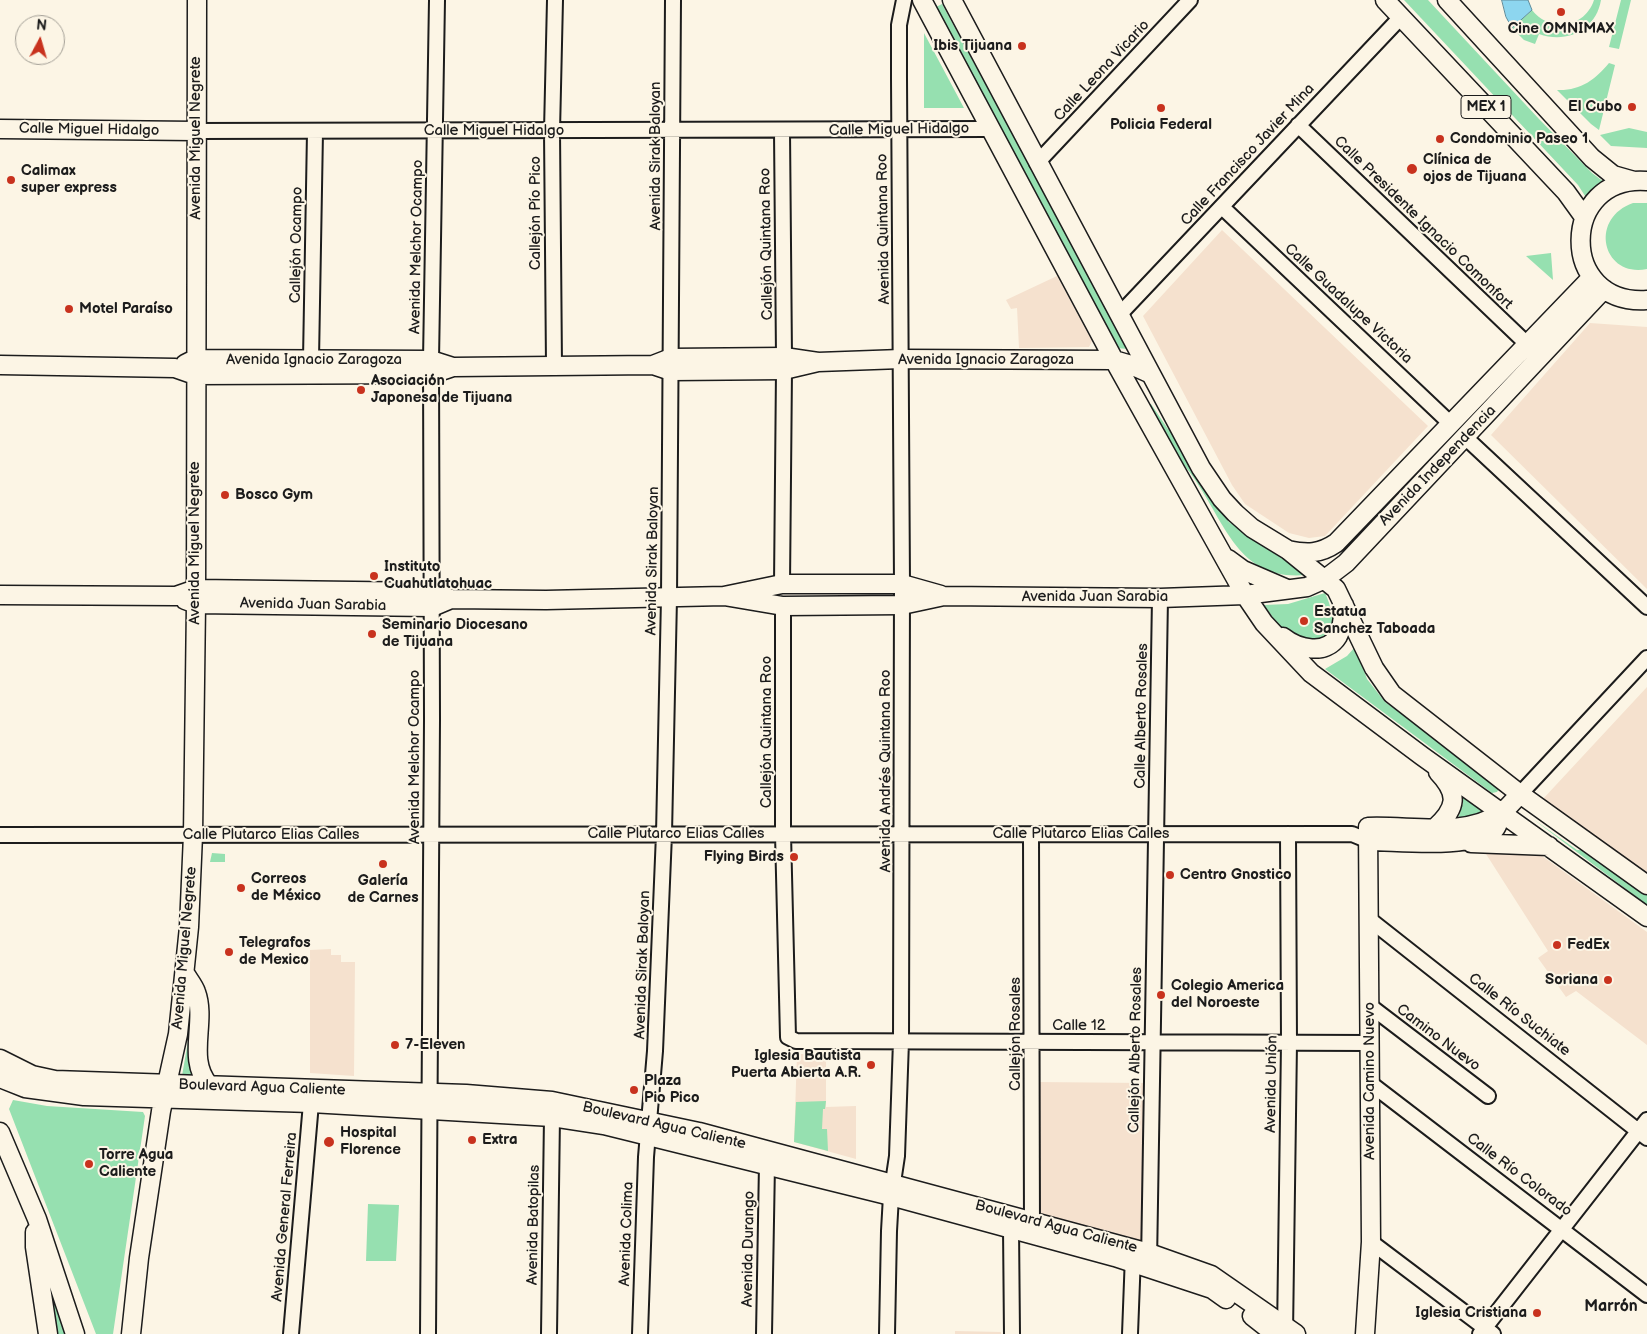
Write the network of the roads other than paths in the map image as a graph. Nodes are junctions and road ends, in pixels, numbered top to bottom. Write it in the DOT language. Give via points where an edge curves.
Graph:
graph roads {
  1 [pos="197,0"];
  2 [pos="437,0"];
  3 [pos="556,0"];
  4 [pos="673,0"];
  5 [pos="918,0"];
  6 [pos="922,0"];
  7 [pos="952,0"];
  8 [pos="1190,0"];
  9 [pos="1384,0"];
  10 [pos="1447,0"];
  11 [pos="903,5"];
  12 [pos="1401,17"];
  13 [pos="1298,125"];
  14 [pos="0,129"];
  15 [pos="899,129"];
  16 [pos="988,129"];
  17 [pos="434,130"];
  18 [pos="196,131"];
  19 [pos="552,131"];
  20 [pos="672,131"];
  21 [pos="782,131"];
  22 [pos="315,132"];
  23 [pos="1037,164"];
  24 [pos="1641,181"];
  25 [pos="1222,206"];
  26 [pos="1584,217"];
  27 [pos="1592,277"];
  28 [pos="1604,289"];
  29 [pos="1647,300"];
  30 [pos="1118,315"];
  31 [pos="1526,344"];
  32 [pos="311,359"];
  33 [pos="901,359"];
  34 [pos="1114,360"];
  35 [pos="784,363"];
  36 [pos="671,364"];
  37 [pos="0,365"];
  38 [pos="554,366"];
  39 [pos="195,367"];
  40 [pos="431,367"];
  41 [pos="1150,374"];
  42 [pos="1451,424"];
  43 [pos="1466,438"];
  44 [pos="1288,550"];
  45 [pos="1226,558"];
  46 [pos="1326,579"];
  47 [pos="782,584"];
  48 [pos="902,584"];
  49 [pos="1290,590"];
  50 [pos="0,595"];
  51 [pos="1245,595"];
  52 [pos="196,596"];
  53 [pos="724,596"];
  54 [pos="944,596"];
  55 [pos="669,598"];
  56 [pos="1160,598"];
  57 [pos="432,600"];
  58 [pos="902,605"];
  59 [pos="1344,605"];
  60 [pos="783,606"];
  61 [pos="1647,607"];
  62 [pos="1264,623"];
  63 [pos="1647,658"];
  64 [pos="1422,756"];
  65 [pos="1520,794"];
  66 [pos="1502,812"];
  67 [pos="1435,828"];
  68 [pos="430,834"];
  69 [pos="664,834"];
  70 [pos="783,834"];
  71 [pos="902,834"];
  72 [pos="1031,834"];
  73 [pos="1156,834"];
  74 [pos="1288,834"];
  75 [pos="1363,834"];
  76 [pos="0,835"];
  77 [pos="193,835"];
  78 [pos="1451,842"];
  79 [pos="1549,846"];
  80 [pos="1647,886"];
  81 [pos="1647,917"];
  82 [pos="1369,919"];
  83 [pos="186,975"];
  84 [pos="1370,1006"];
  85 [pos="788,1037"];
  86 [pos="901,1041"];
  87 [pos="1033,1042"];
  88 [pos="1153,1042"];
  89 [pos="1289,1043"];
  90 [pos="1370,1043"];
  91 [pos="0,1059"];
  92 [pos="0,1078"];
  93 [pos="1370,1083"];
  94 [pos="209,1085"];
  95 [pos="166,1091"];
  96 [pos="1488,1096"];
  97 [pos="429,1102"];
  98 [pos="311,1103"];
  99 [pos="552,1117"];
  100 [pos="649,1128"];
  101 [pos="1644,1130"];
  102 [pos="0,1132"];
  103 [pos="767,1164"];
  104 [pos="892,1189"];
  105 [pos="37,1219"];
  106 [pos="1012,1228"];
  107 [pos="1032,1228"];
  108 [pos="1562,1228"];
  109 [pos="1371,1242"];
  110 [pos="1141,1258"];
  111 [pos="1647,1295"];
  112 [pos="1260,1321"];
  113 [pos="1285,1332"];
  114 [pos="1486,1332"];
  115 [pos="48,1334"];
  116 [pos="75,1334"];
  117 [pos="131,1334"];
  118 [pos="291,1334"];
  119 [pos="428,1334"];
  120 [pos="550,1334"];
  121 [pos="640,1334"];
  122 [pos="764,1334"];
  123 [pos="887,1334"];
  124 [pos="1012,1334"];
  125 [pos="1130,1334"];
  126 [pos="1365,1334"];
  1 -- 18 [label="main road, Avenida Miguel Negrete"];
  2 -- 17 [label="street, Avenida Melchor Ocampo"];
  3 -- 19 [label="street, Callejón Pío Pico"];
  4 -- 20 [label="street, Avenida Sirak Baloyan"];
  5 -- 11 [label="street, Avenida Quintana Roo"];
  6 -- 16 [label="main road"];
  7 -- 23 [label="main road"];
  8 -- 23 [label="street, Calle Leona Vicario"];
  9 -- 12 [label="main road, MEX 1"];
  10 -- 24 [label="main road, MEX 1" via="1592,158 1613,175"];
  11 -- 15 [label="street, Avenida Quintana Roo" via="899,25"];
  12 -- 13 [label="street, Calle Francisco Javier Mina"];
  12 -- 26 [label="main road, MEX 1" via="1566,192"];
  13 -- 25 [label="street, Calle Francisco Javier Mina"];
  13 -- 31 [label="street, Calle Presidente Ignacio Comonfort"];
  14 -- 18 [label="main road, Calle Miguel Hidalgo"];
  15 -- 16 [label="street, Calle Miguel Hidalgo"];
  15 -- 21 [label="street, Calle Miguel Hidalgo"];
  15 -- 33 [label="street, Avenida Quintana Roo"];
  16 -- 34 [label="main road"];
  17 -- 19 [label="street, Calle Miguel Hidalgo"];
  17 -- 22 [label="street, Calle Miguel Hidalgo"];
  17 -- 40 [label="street, Avenida Melchor Ocampo"];
  18 -- 22 [label="street, Calle Miguel Hidalgo"];
  18 -- 39 [label="main road, Avenida Miguel Negrete"];
  19 -- 20 [label="street, Calle Miguel Hidalgo"];
  19 -- 38 [label="street, Callejón Pío Pico"];
  20 -- 21 [label="street, Calle Miguel Hidalgo"];
  20 -- 36 [label="street, Avenida Sirak Baloyan"];
  21 -- 35 [label="street, Callejón Quintana Roo"];
  22 -- 32 [label="street, Callejón Ocampo"];
  23 -- 30 [label="main road"];
  24 -- 26 [label="main road, MEX 1" via="1618,185 1604,192"];
  25 -- 30 [label="street, Calle Francisco Javier Mina"];
  25 -- 42 [label="street, Calle Guadalupe Victoria"];
  26 -- 27 [label="main road, MEX 1" via="1580,229 1581,254"];
  27 -- 28 [label="main road, MEX 1"];
  27 -- 31 [label="main road, Avenida Independencia"];
  28 -- 29 [label="main road, MEX 1" via="1631,300"];
  28 -- 43 [label="main road, Avenida Independencia"];
  30 -- 41 [label="main road"];
  31 -- 42 [label="main road, Avenida Independencia"];
  32 -- 39 [label="main road, Avenida Ignacio Zaragoza"];
  32 -- 40 [label="main road, Avenida Ignacio Zaragoza"];
  33 -- 34 [label="main road, Avenida Ignacio Zaragoza"];
  33 -- 35 [label="main road, Avenida Ignacio Zaragoza"];
  33 -- 48 [label="street, Avenida Andrés Quintana Roo"];
  34 -- 41 [label="main road, Avenida Ignacio Zaragoza" via="1132,364"];
  34 -- 45 [label="main road"];
  35 -- 36 [label="main road, Avenida Ignacio Zaragoza"];
  35 -- 47 [label="street, Callejón Quintana Roo"];
  36 -- 38 [label="main road, Avenida Ignacio Zaragoza"];
  36 -- 55 [label="street, Avenida Sirak Baloyan"];
  37 -- 39 [label="main road, Avenida Ignacio Zaragoza"];
  38 -- 40 [label="main road, Avenida Ignacio Zaragoza"];
  39 -- 40 [label="main road, Avenida Ignacio Zaragoza"];
  39 -- 52 [label="main road, Avenida Miguel Negrete"];
  40 -- 57 [label="street, Avenida Melchor Ocampo"];
  41 -- 44 [label="main road" via="1201,468 1222,499 1252,528"];
  42 -- 44 [label="main road, Avenida Independencia" via="1336,543 1326,550 1310,554"];
  43 -- 46 [label="main road, Avenida Independencia" via="1346,563"];
  43 -- 61 [label="street"];
  44 -- 46 [label="main road"];
  45 -- 49 [label="main road" via="1243,570"];
  45 -- 51 [label="main road"];
  46 -- 49 [label="main road, Avenida Independencia"];
  46 -- 59 [label="main road" via="1336,588"];
  47 -- 48 [label="main road, Avenida Juan Sarabia"];
  47 -- 53 [label="main road, Avenida Juan Sarabia"];
  48 -- 54 [label="main road, Avenida Juan Sarabia"];
  48 -- 58 [label="street, Avenida Andrés Quintana Roo"];
  49 -- 51 [label="main road, Avenida Independencia"];
  50 -- 52 [label="main road, Avenida Juan Sarabia"];
  51 -- 56 [label="main road, Avenida Juan Sarabia"];
  51 -- 62 [label="main road"];
  52 -- 57 [label="main road, Avenida Juan Sarabia"];
  52 -- 77 [label="main road, Avenida Miguel Negrete"];
  53 -- 55 [label="main road, Avenida Juan Sarabia"];
  53 -- 60 [label="main road, Avenida Juan Sarabia"];
  54 -- 56 [label="main road, Avenida Juan Sarabia"];
  54 -- 58 [label="main road, Avenida Juan Sarabia"];
  55 -- 57 [label="main road, Avenida Juan Sarabia"];
  55 -- 69 [label="street, Avenida Sirak Baloyan"];
  56 -- 73 [label="street, Calle Alberto Rosales"];
  57 -- 68 [label="street, Avenida Melchor Ocampo"];
  58 -- 60 [label="main road, Avenida Juan Sarabia"];
  58 -- 71 [label="street, Avenida Andrés Quintana Roo"];
  59 -- 62 [label="main road" via="1337,637 1315,649 1289,642"];
  59 -- 65 [label="main road" via="1374,668 1392,694"];
  60 -- 70 [label="street, Callejón Quintana Roo"];
  62 -- 64 [label="main road" via="1311,673"];
  63 -- 65 [label="street"];
  64 -- 66 [label="main road"];
  64 -- 67 [label="main road" via="1452,790 1449,813"];
  65 -- 66 [label="main road"];
  65 -- 80 [label="main road"];
  66 -- 67 [label="main road, Calle Plutarco Elias Calles" via="1478,824"];
  66 -- 78 [label="main road, Calle Plutarco Elias Calles" via="1495,829 1483,836"];
  66 -- 79 [label="main road"];
  67 -- 75 [label="main road, Calle Plutarco Elias Calles"];
  68 -- 69 [label="street, Calle Plutarco Elias Calles"];
  68 -- 77 [label="street, Calle Plutarco Elias Calles"];
  68 -- 97 [label="street, Avenida Melchor Ocampo"];
  69 -- 70 [label="street, Calle Plutarco Elias Calles"];
  69 -- 100 [label="street, Avenida Sirak Baloyan" via="656,1051"];
  70 -- 71 [label="street, Calle Plutarco Elias Calles"];
  70 -- 85 [label="street, Callejón Quintana Roo"];
  71 -- 72 [label="street, Calle Plutarco Elias Calles"];
  71 -- 86 [label="street, Avenida Andrés Quintana Roo"];
  72 -- 73 [label="street, Calle Plutarco Elias Calles"];
  72 -- 87 [label="street, Callejón Rosales"];
  73 -- 74 [label="street, Calle Plutarco Elias Calles"];
  73 -- 88 [label="street, Callejón Alberto Rosales"];
  74 -- 75 [label="street, Calle Plutarco Elias Calles"];
  74 -- 89 [label="street, Avenida Unión"];
  75 -- 78 [label="main road, Calle Plutarco Elias Calles"];
  75 -- 82 [label="main road, Avenida Camino Nuevo"];
  76 -- 77 [label="street, Calle Plutarco Elias Calles"];
  77 -- 83 [label="main road, Avenida Miguel Negrete"];
  78 -- 79 [label="main road"];
  79 -- 81 [label="main road"];
  82 -- 84 [label="main road, Avenida Camino Nuevo"];
  82 -- 101 [label="street, Calle Río Suchiate"];
  83 -- 94 [label="main road" via="196,991 198,1061 200,1072"];
  83 -- 95 [label="main road, Avenida Miguel Negrete"];
  84 -- 90 [label="main road, Avenida Camino Nuevo"];
  84 -- 96 [label="street, Camino Nuevo"];
  85 -- 86 [label="street, Calle 12" via="796,1041"];
  86 -- 87 [label="street, Calle 12"];
  86 -- 104 [label="street, Avenida Andrés Quintana Roo" via="897,1156"];
  87 -- 88 [label="street, Calle 12"];
  87 -- 107 [label="street, Callejón Rosales"];
  88 -- 89 [label="street, Calle 12"];
  88 -- 110 [label="street, Callejón Alberto Rosales"];
  89 -- 90 [label="street, Calle 12"];
  89 -- 113 [label="street, Avenida Unión"];
  90 -- 93 [label="main road, Avenida Camino Nuevo"];
  91 -- 95 [label="main road, Boulevard Agua Caliente" via="32,1075 55,1080"];
  92 -- 95 [label="main road, Boulevard Agua Caliente" via="41,1091"];
  93 -- 108 [label="street, Calle Río Colorado"];
  93 -- 109 [label="main road, Avenida Camino Nuevo"];
  94 -- 95 [label="main road, Boulevard Agua Caliente"];
  94 -- 97 [label="main road, Boulevard Agua Caliente"];
  95 -- 98 [label="main road, Boulevard Agua Caliente"];
  95 -- 117 [label="main road, Avenida Miguel Negrete" via="139,1258"];
  97 -- 98 [label="main road, Boulevard Agua Caliente"];
  97 -- 99 [label="main road, Boulevard Agua Caliente"];
  97 -- 100 [label="main road, Boulevard Agua Caliente" via="552,1100"];
  97 -- 119 [label="street, Avenida Melchor Ocampo"];
  98 -- 118 [label="street, Avenida General Ferreira"];
  99 -- 100 [label="main road, Boulevard Agua Caliente"];
  99 -- 120 [label="street, Avenida Batopilas"];
  100 -- 103 [label="main road, Boulevard Agua Caliente"];
  100 -- 104 [label="main road, Boulevard Agua Caliente"];
  100 -- 121 [label="street, Avenida Colima"];
  101 -- 108 [label="street"];
  102 -- 105 [label="main road"];
  103 -- 104 [label="main road, Boulevard Agua Caliente"];
  103 -- 122 [label="street, Avenida Durango"];
  104 -- 106 [label="main road, Boulevard Agua Caliente"];
  104 -- 107 [label="main road, Boulevard Agua Caliente"];
  104 -- 123 [label="street, Avenida Andrés Quintana Roo"];
  105 -- 115 [label="main road" via="35,1248"];
  105 -- 116 [label="main road"];
  106 -- 107 [label="main road, Boulevard Agua Caliente"];
  106 -- 124 [label="street"];
  107 -- 110 [label="main road, Boulevard Agua Caliente"];
  108 -- 111 [label="street, Calle Río Colorado"];
  108 -- 114 [label="street"];
  109 -- 114 [label="street"];
  109 -- 126 [label="main road, Avenida Camino Nuevo"];
  110 -- 112 [label="main road, Boulevard Agua Caliente" via="1211,1275"];
  110 -- 125 [label="street, Callejón Alberto Rosales"];
  112 -- 113 [label="main road, Boulevard Agua Caliente"];
}
